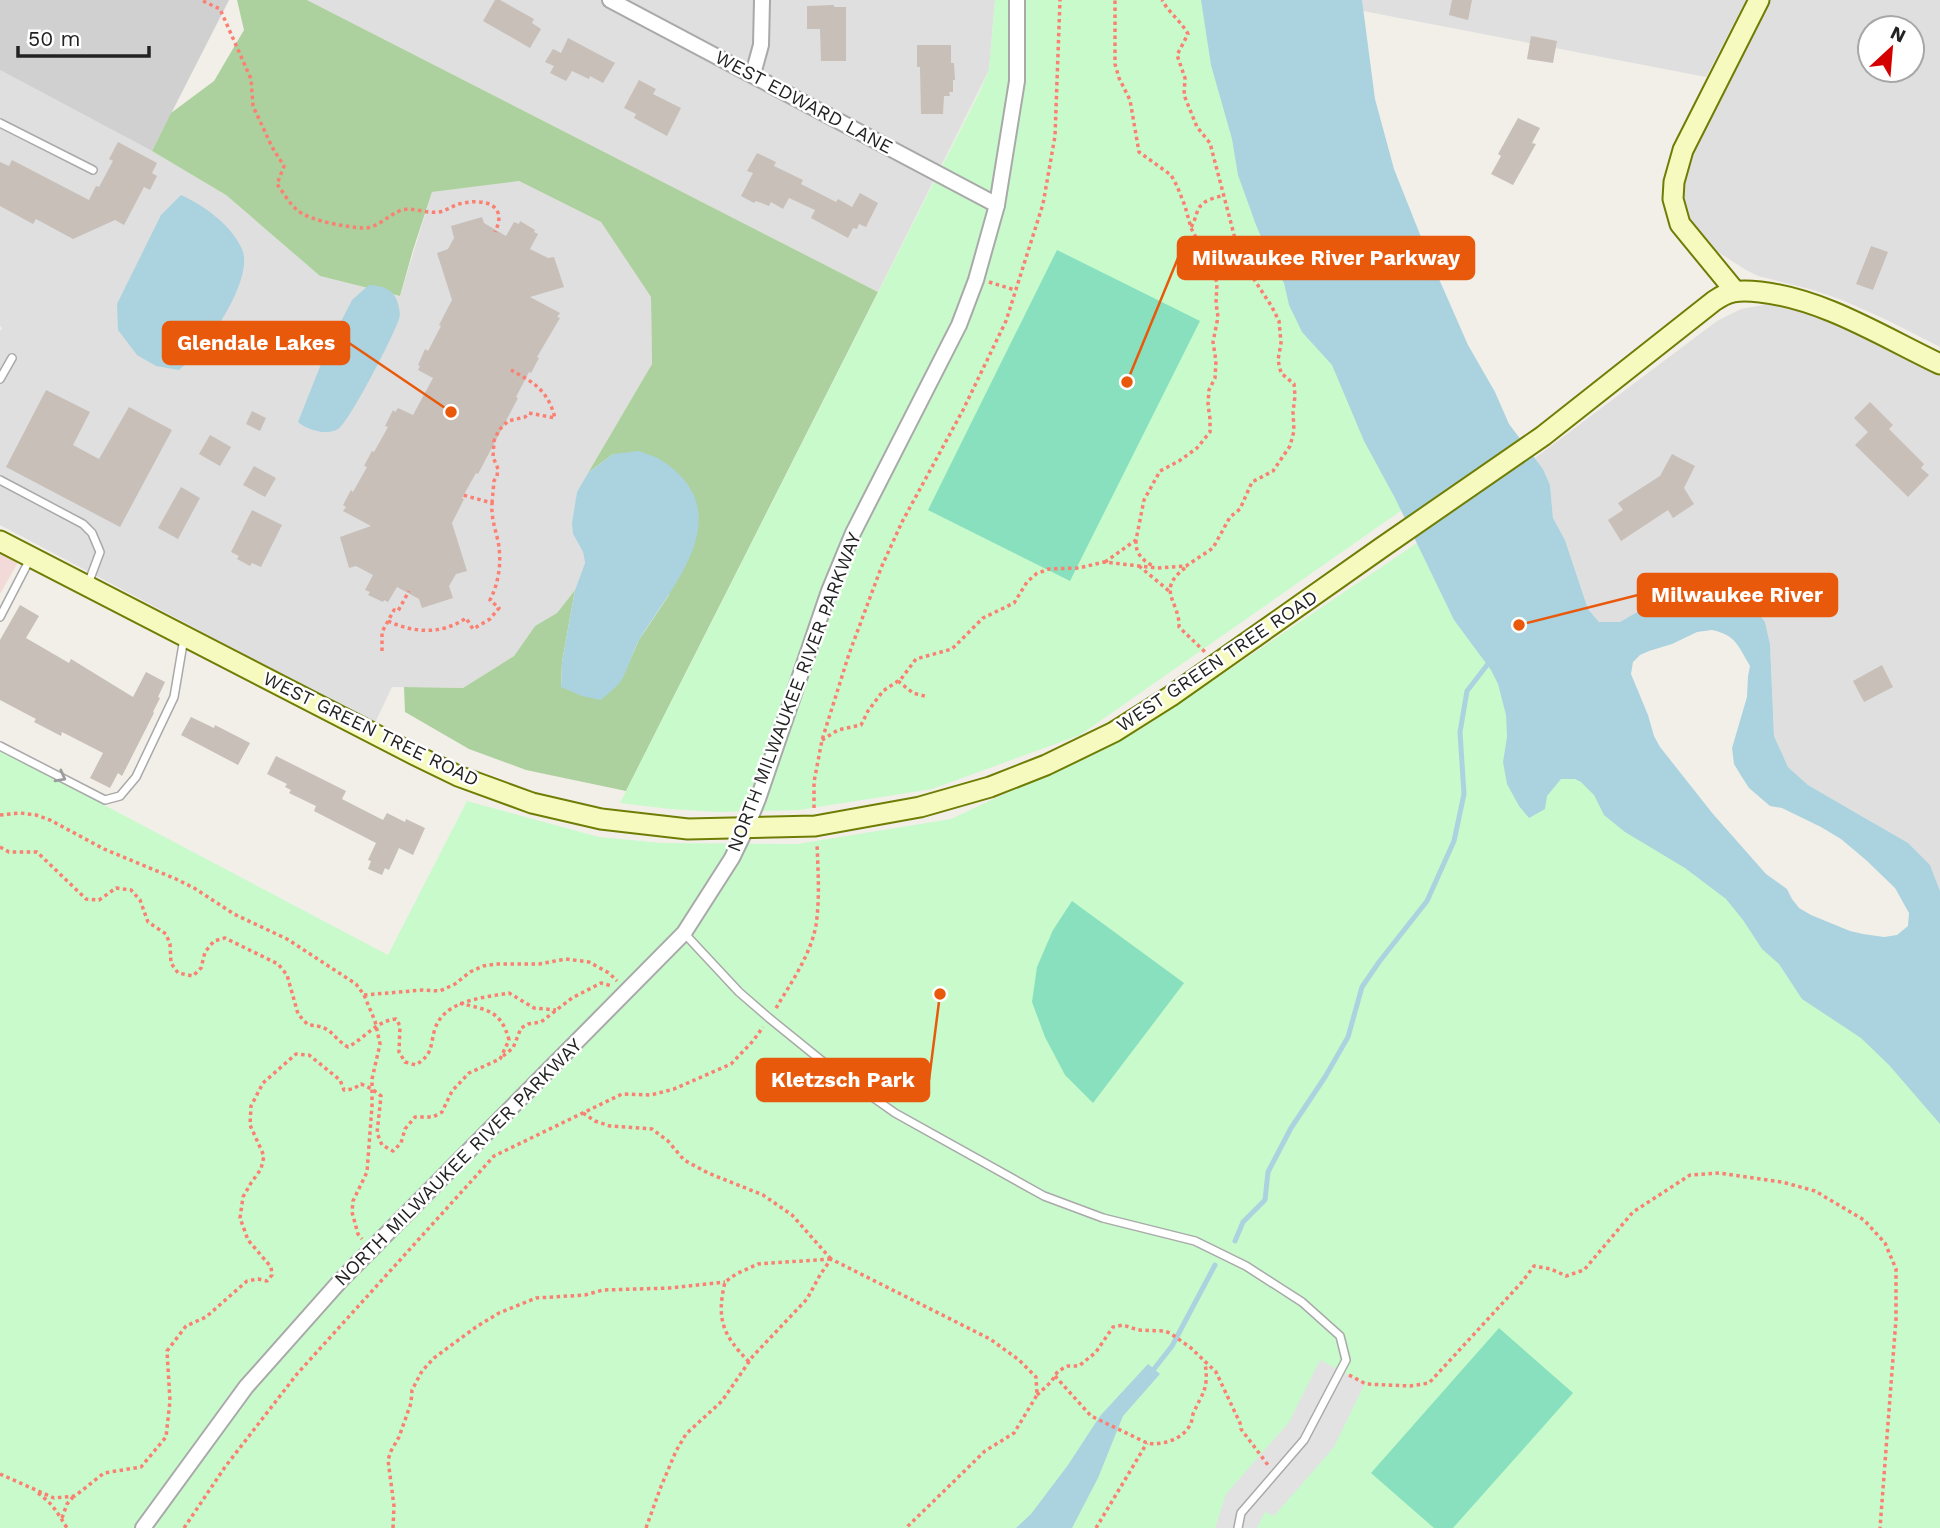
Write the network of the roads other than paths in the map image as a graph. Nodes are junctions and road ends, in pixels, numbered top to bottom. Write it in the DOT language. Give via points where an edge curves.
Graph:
graph roads {
  1 [pos="610,0"];
  2 [pos="762,0"];
  3 [pos="1017,0"];
  4 [pos="1759,0"];
  5 [pos="752,74"];
  6 [pos="0,123"];
  7 [pos="93,170"];
  8 [pos="997,205"];
  9 [pos="1735,291"];
  10 [pos="12,358"];
  11 [pos="1940,364"];
  12 [pos="0,379"];
  13 [pos="0,480"];
  14 [pos="0,541"];
  15 [pos="32,556"];
  16 [pos="88,585"];
  17 [pos="0,617"];
  18 [pos="185,635"];
  19 [pos="0,746"];
  20 [pos="746,829"];
  21 [pos="684,933"];
  22 [pos="144,1528"];
  23 [pos="1238,1528"];
  1 -- 5 [label="street, WEST EDWARD LANE"];
  2 -- 5 [label="street" via="761,45"];
  3 -- 8 [label="street, NORTH MILWAUKEE RIVER PARKWAY" via="1017,81"];
  4 -- 9 [label="street" via="1687,142 1674,182 1680,224"];
  5 -- 8 [label="street, WEST EDWARD LANE"];
  6 -- 7 [label="lane"];
  8 -- 20 [label="street, NORTH MILWAUKEE RIVER PARKWAY" via="959,325 828,591"];
  9 -- 11 [label="street" via="1801,299"];
  9 -- 20 [label="street, WEST GREEN TREE ROAD" via="1714,301 1543,436 1114,732 990,787 920,807 815,826"];
  10 -- 12 [label="lane"];
  13 -- 16 [label="lane" via="92,533 100,552"];
  14 -- 15 [label="street, WEST GREEN TREE ROAD"];
  15 -- 16 [label="street, WEST GREEN TREE ROAD"];
  15 -- 17 [label="lane"];
  16 -- 18 [label="street, WEST GREEN TREE ROAD"];
  19 -- 18 [label="lane, one-way" via="105,800 120,796 136,777 174,697"];
  18 -- 20 [label="street, WEST GREEN TREE ROAD" via="458,776 502,793 601,819 688,829"];
  20 -- 21 [label="street, NORTH MILWAUKEE RIVER PARKWAY"];
  21 -- 22 [label="street, NORTH MILWAUKEE RIVER PARKWAY" via="332,1290 246,1387"];
  21 -- 23 [label="lane" via="769,1018 895,1113 1044,1196 1103,1219 1195,1241 1246,1266 1301,1302 1340,1336 1346,1360 1341,1371 1304,1440 1241,1513"];
}
